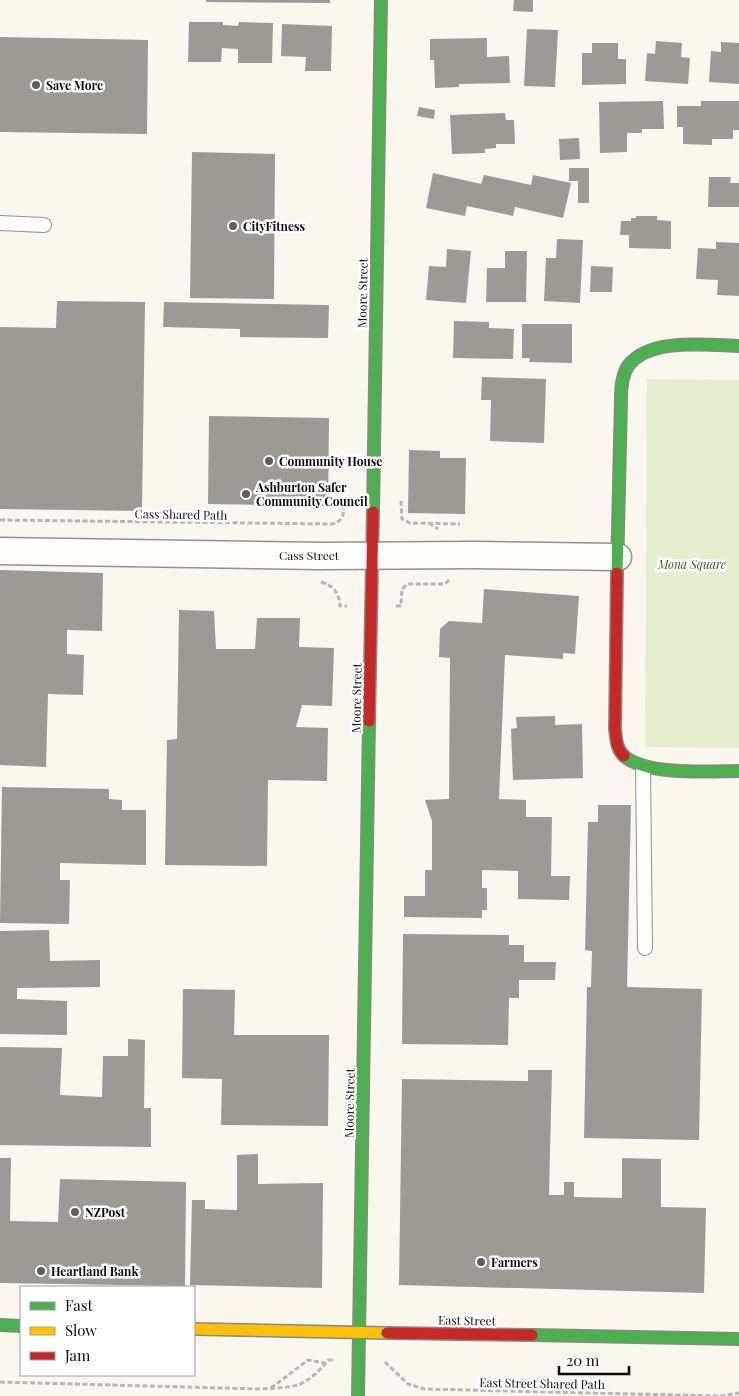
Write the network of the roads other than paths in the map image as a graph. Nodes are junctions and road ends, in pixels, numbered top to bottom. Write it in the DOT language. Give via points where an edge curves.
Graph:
graph roads {
  1 [pos="381,0"];
  2 [pos="0,223"];
  3 [pos="44,225"];
  4 [pos="739,346"];
  5 [pos="0,551"];
  6 [pos="372,556"];
  7 [pos="618,556"];
  8 [pos="643,767"];
  9 [pos="739,771"];
  10 [pos="645,948"];
  11 [pos="0,1325"];
  12 [pos="20,1326"];
  13 [pos="195,1329"];
  14 [pos="358,1331"];
  15 [pos="739,1339"];
  16 [pos="358,1396"];
  1 -- 6 [label="street, Moore Street"];
  2 -- 3 [label="lane"];
  4 -- 7 [label="street" via="651,349 628,366 623,379 621,404"];
  5 -- 6 [label="street, Cass Street"];
  6 -- 7 [label="street, Cass Street"];
  6 -- 14 [label="street, Moore Street"];
  7 -- 8 [label="street" via="617,742 622,755"];
  8 -- 9 [label="street"];
  8 -- 10 [label="lane"];
  11 -- 12 [label="street"];
  13 -- 14 [label="street, East Street"];
  14 -- 15 [label="street, East Street"];
  14 -- 16 [label="street, Moore Street"];
}
